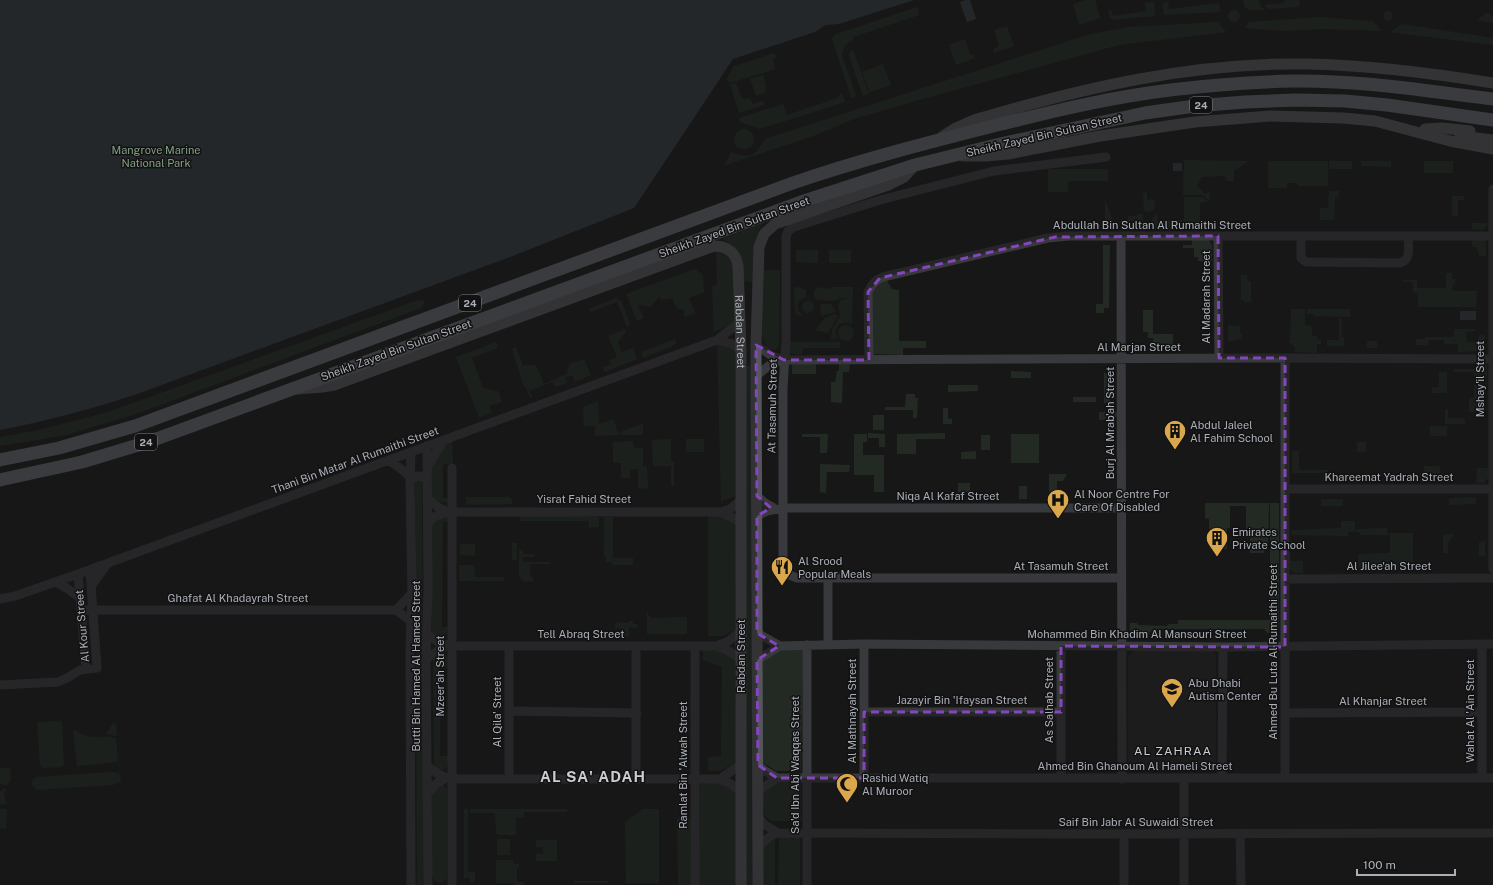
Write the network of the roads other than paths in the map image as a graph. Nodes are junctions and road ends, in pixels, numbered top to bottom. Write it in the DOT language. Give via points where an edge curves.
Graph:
graph roads {
  1 [pos="1493,83"];
  2 [pos="1493,100"];
  3 [pos="1493,120"];
  4 [pos="1384,123"];
  5 [pos="1425,129"];
  6 [pos="1493,134"];
  7 [pos="938,139"];
  8 [pos="1493,140"];
  9 [pos="1493,149"];
  10 [pos="952,156"];
  11 [pos="1106,157"];
  12 [pos="915,166"];
  13 [pos="1493,189"];
  14 [pos="1122,236"];
  15 [pos="1218,236"];
  16 [pos="1301,236"];
  17 [pos="1408,236"];
  18 [pos="1492,236"];
  19 [pos="757,290"];
  20 [pos="739,291"];
  21 [pos="740,322"];
  22 [pos="717,340"];
  23 [pos="756,345"];
  24 [pos="741,352"];
  25 [pos="1219,358"];
  26 [pos="1285,358"];
  27 [pos="1122,359"];
  28 [pos="1492,359"];
  29 [pos="784,360"];
  30 [pos="869,360"];
  31 [pos="756,376"];
  32 [pos="287,390"];
  33 [pos="443,441"];
  34 [pos="427,446"];
  35 [pos="411,452"];
  36 [pos="0,460"];
  37 [pos="388,460"];
  38 [pos="427,468"];
  39 [pos="452,468"];
  40 [pos="410,479"];
  41 [pos="0,480"];
  42 [pos="427,480"];
  43 [pos="1285,489"];
  44 [pos="1492,489"];
  45 [pos="757,496"];
  46 [pos="427,498"];
  47 [pos="740,500"];
  48 [pos="778,508"];
  49 [pos="1122,508"];
  50 [pos="449,512"];
  51 [pos="721,512"];
  52 [pos="757,516"];
  53 [pos="741,522"];
  54 [pos="428,523"];
  55 [pos="108,563"];
  56 [pos="1493,569"];
  57 [pos="90,570"];
  58 [pos="78,574"];
  59 [pos="828,578"];
  60 [pos="1121,578"];
  61 [pos="1493,578"];
  62 [pos="1285,579"];
  63 [pos="56,582"];
  64 [pos="91,586"];
  65 [pos="412,593"];
  66 [pos="80,598"];
  67 [pos="0,599"];
  68 [pos="81,610"];
  69 [pos="93,610"];
  70 [pos="396,610"];
  71 [pos="411,621"];
  72 [pos="741,631"];
  73 [pos="757,633"];
  74 [pos="426,634"];
  75 [pos="864,644"];
  76 [pos="1482,644"];
  77 [pos="1493,644"];
  78 [pos="807,645"];
  79 [pos="828,645"];
  80 [pos="449,646"];
  81 [pos="509,646"];
  82 [pos="636,646"];
  83 [pos="695,646"];
  84 [pos="716,646"];
  85 [pos="780,646"];
  86 [pos="1061,646"];
  87 [pos="1122,647"];
  88 [pos="1223,647"];
  89 [pos="1285,647"];
  90 [pos="426,658"];
  91 [pos="742,660"];
  92 [pos="758,660"];
  93 [pos="86,669"];
  94 [pos="0,685"];
  95 [pos="510,712"];
  96 [pos="864,712"];
  97 [pos="1061,712"];
  98 [pos="1482,712"];
  99 [pos="637,713"];
  100 [pos="1285,713"];
  101 [pos="740,765"];
  102 [pos="758,765"];
  103 [pos="428,766"];
  104 [pos="449,778"];
  105 [pos="509,778"];
  106 [pos="636,778"];
  107 [pos="777,778"];
  108 [pos="808,778"];
  109 [pos="864,778"];
  110 [pos="1061,778"];
  111 [pos="1184,778"];
  112 [pos="1222,778"];
  113 [pos="1285,778"];
  114 [pos="1482,778"];
  115 [pos="1493,778"];
  116 [pos="695,779"];
  117 [pos="720,779"];
  118 [pos="1122,779"];
  119 [pos="741,792"];
  120 [pos="757,792"];
  121 [pos="428,793"];
  122 [pos="758,818"];
  123 [pos="778,833"];
  124 [pos="807,833"];
  125 [pos="1240,833"];
  126 [pos="1493,833"];
  127 [pos="1124,834"];
  128 [pos="1184,834"];
  129 [pos="758,847"];
  130 [pos="412,885"];
  131 [pos="428,885"];
  132 [pos="452,885"];
  133 [pos="695,885"];
  134 [pos="741,885"];
  135 [pos="758,885"];
  136 [pos="807,885"];
  137 [pos="1124,885"];
  138 [pos="1184,885"];
  139 [pos="1241,885"];
  1 -- 7 [label="main road" via="1411,71 1333,65 1286,64 1211,68 1101,86 974,120"];
  2 -- 7 [label="highway, Sheikh Zayed Bin Sultan Street / 24" via="1346,82 1243,83 1093,103"];
  3 -- 10 [label="highway, Sheikh Zayed Bin Sultan Street / 24" via="1387,105 1296,100 1245,102 1146,113"];
  4 -- 5 [label="main road"];
  4 -- 9 [label="main road" via="1450,141"];
  4 -- 10 [label="main road" via="1294,116 1226,119 1132,131 1008,154"];
  5 -- 6 [label="main road" via="1456,129"];
  5 -- 8 [label="main road"];
  7 -- 36 [label="highway, Sheikh Zayed Bin Sultan Street / 24" via="790,184 135,426 59,448"];
  10 -- 12 [label="highway, Sheikh Zayed Bin Sultan Street / 24"];
  11 -- 29 [label="street, At Tasamuh Street" via="994,171 880,200 791,228 786,237"];
  12 -- 19 [label="main road, Rabdan Street" via="904,177 888,185 782,221 769,228 759,247"];
  12 -- 32 [label="highway, Sheikh Zayed Bin Sultan Street / 24" via="800,202"];
  13 -- 18 [label="street, Mshay'il Street"];
  14 -- 15 [label="street, Abdullah Bin Sultan Al Rumaithi Street"];
  14 -- 27 [label="street, Burj Al Mrab'ah Street"];
  14 -- 30 [label="street, Abdullah Bin Sultan Al Rumaithi Street" via="1048,238 880,278 868,292"];
  15 -- 16 [label="street, Abdullah Bin Sultan Al Rumaithi Street"];
  15 -- 25 [label="street, Al Madarah Street"];
  16 -- 17 [label="street, Abdullah Bin Sultan Al Rumaithi Street"];
  16 -- 17 [label="street" via="1301,258 1306,262 1399,263 1405,261 1408,256"];
  17 -- 18 [label="street, Abdullah Bin Sultan Al Rumaithi Street"];
  18 -- 28 [label="street, Mshay'il Street"];
  19 -- 20 [label="main road" via="744,286"];
  19 -- 23 [label="main road, Rabdan Street"];
  20 -- 21 [label="main road, Rabdan Street"];
  20 -- 32 [label="main road, Rabdan Street" via="736,256 725,247 711,247 334,385"];
  21 -- 22 [label="street, Thani Bin Matar Al Rumaithi Street"];
  21 -- 24 [label="main road, Rabdan Street"];
  22 -- 24 [label="street" via="733,344"];
  22 -- 33 [label="street, Thani Bin Matar Al Rumaithi Street"];
  23 -- 29 [label="street, Al Marjan Street" via="772,356"];
  23 -- 31 [label="main road, Rabdan Street"];
  24 -- 47 [label="main road, Rabdan Street"];
  25 -- 26 [label="street, Al Marjan Street"];
  25 -- 27 [label="street, Al Marjan Street"];
  26 -- 28 [label="street, Al Marjan Street"];
  26 -- 43 [label="street, Ahmed Bu Luta Al Rumaithi Street"];
  27 -- 30 [label="street, Al Marjan Street"];
  27 -- 49 [label="street, Burj Al Mrab'ah Street"];
  28 -- 44 [label="street, Mshay'il Street"];
  29 -- 30 [label="street, Al Marjan Street"];
  29 -- 31 [label="street, Al Marjan Street" via="772,364"];
  29 -- 48 [label="street, At Tasamuh Street"];
  31 -- 45 [label="main road, Rabdan Street"];
  32 -- 41 [label="highway, Sheikh Zayed Bin Sultan Street / 24" via="115,453"];
  33 -- 34 [label="street, Thani Bin Matar Al Rumaithi Street"];
  33 -- 38 [label="street"];
  34 -- 35 [label="street, Thani Bin Matar Al Rumaithi Street"];
  34 -- 38 [label="street, Butti Bin Hamed Al Hamed Street"];
  35 -- 37 [label="street, Thani Bin Matar Al Rumaithi Street"];
  35 -- 40 [label="street, Butti Bin Hamed Al Hamed Street"];
  37 -- 40 [label="street"];
  37 -- 55 [label="street, Thani Bin Matar Al Rumaithi Street"];
  38 -- 42 [label="street, Butti Bin Hamed Al Hamed Street"];
  39 -- 50 [label="street, Mzeer'ah Street"];
  40 -- 42 [label="street" via="422,476"];
  40 -- 65 [label="street, Butti Bin Hamed Al Hamed Street"];
  42 -- 46 [label="street, Butti Bin Hamed Al Hamed Street"];
  43 -- 44 [label="street, Khareemat Yadrah Street"];
  43 -- 62 [label="street, Ahmed Bu Luta Al Rumaithi Street"];
  44 -- 56 [label="street, Mshay'il Street"];
  45 -- 48 [label="street" via="765,503"];
  45 -- 52 [label="main road, Rabdan Street"];
  46 -- 50 [label="street" via="434,505"];
  46 -- 54 [label="street, Butti Bin Hamed Al Hamed Street"];
  47 -- 51 [label="street" via="730,509"];
  47 -- 53 [label="main road, Rabdan Street"];
  48 -- 49 [label="street, Niqa Al Kafaf Street"];
  48 -- 52 [label="street, Niqa Al Kafaf Street"];
  48 -- 59 [label="street, At Tasamuh Street" via="785,572 794,578"];
  49 -- 60 [label="street, Burj Al Mrab'ah Street"];
  50 -- 51 [label="street, Yisrat Fahid Street"];
  50 -- 54 [label="street, Yisrat Fahid Street" via="434,517"];
  50 -- 80 [label="street, Mzeer'ah Street"];
  51 -- 53 [label="street, Yisrat Fahid Street"];
  52 -- 73 [label="main road, Rabdan Street"];
  53 -- 72 [label="main road, Rabdan Street"];
  54 -- 74 [label="street, Butti Bin Hamed Al Hamed Street"];
  55 -- 57 [label="street, Thani Bin Matar Al Rumaithi Street"];
  55 -- 64 [label="street"];
  57 -- 58 [label="street, Thani Bin Matar Al Rumaithi Street"];
  57 -- 64 [label="street, Al Kour Street"];
  58 -- 63 [label="street, Thani Bin Matar Al Rumaithi Street"];
  58 -- 66 [label="street, Al Kour Street"];
  59 -- 60 [label="street, At Tasamuh Street"];
  59 -- 79 [label="street"];
  60 -- 87 [label="street, Burj Al Mrab'ah Street"];
  61 -- 62 [label="street, Al Jilee'ah Street"];
  62 -- 89 [label="street, Ahmed Bu Luta Al Rumaithi Street"];
  63 -- 66 [label="street"];
  63 -- 67 [label="street, Thani Bin Matar Al Rumaithi Street"];
  64 -- 69 [label="street, Al Kour Street"];
  65 -- 70 [label="street"];
  65 -- 71 [label="street, Butti Bin Hamed Al Hamed Street"];
  66 -- 68 [label="street, Al Kour Street"];
  68 -- 69 [label="street, Ghafat Al Khadayrah Street"];
  68 -- 93 [label="street, Al Kour Street"];
  69 -- 70 [label="street, Ghafat Al Khadayrah Street"];
  69 -- 93 [label="street, Al Kour Street" via="98,668"];
  70 -- 71 [label="street"];
  71 -- 130 [label="street, Butti Bin Hamed Al Hamed Street"];
  72 -- 84 [label="street, Tell Abraq Street" via="732,639"];
  72 -- 91 [label="main road, Rabdan Street"];
  73 -- 85 [label="street"];
  73 -- 92 [label="main road, Rabdan Street"];
  74 -- 80 [label="street"];
  74 -- 90 [label="street, Butti Bin Hamed Al Hamed Street"];
  75 -- 79 [label="street, Mohammed Bin Khadim Al Mansouri Street"];
  75 -- 86 [label="street, Mohammed Bin Khadim Al Mansouri Street"];
  75 -- 96 [label="street, Al Mathnayah Street"];
  76 -- 77 [label="street, Mohammed Bin Khadim Al Mansouri Street"];
  76 -- 89 [label="street, Mohammed Bin Khadim Al Mansouri Street"];
  76 -- 98 [label="street, Wahat Al 'Ain Street"];
  78 -- 79 [label="street, Mohammed Bin Khadim Al Mansouri Street"];
  78 -- 85 [label="street, Mohammed Bin Khadim Al Mansouri Street"];
  78 -- 108 [label="street, Sa'd Ibn Abi Waqqas Street"];
  80 -- 81 [label="street, Tell Abraq Street"];
  80 -- 90 [label="street"];
  80 -- 104 [label="street, Mzeer'ah Street"];
  81 -- 82 [label="street, Tell Abraq Street"];
  81 -- 95 [label="street, Al Qila' Street"];
  82 -- 83 [label="street, Tell Abraq Street"];
  82 -- 99 [label="street"];
  83 -- 84 [label="street, Tell Abraq Street"];
  83 -- 116 [label="street, Ramlat Bin 'Alwah Street"];
  84 -- 91 [label="street, Tell Abraq Street"];
  85 -- 92 [label="street"];
  86 -- 87 [label="street, Mohammed Bin Khadim Al Mansouri Street"];
  86 -- 97 [label="street, As Salhab Street"];
  87 -- 88 [label="street, Mohammed Bin Khadim Al Mansouri Street"];
  87 -- 118 [label="street, Burj Al Mrab'ah Street"];
  88 -- 89 [label="street, Mohammed Bin Khadim Al Mansouri Street"];
  88 -- 112 [label="street"];
  89 -- 100 [label="street, Ahmed Bu Luta Al Rumaithi Street"];
  90 -- 103 [label="street, Butti Bin Hamed Al Hamed Street"];
  91 -- 101 [label="main road, Rabdan Street"];
  92 -- 102 [label="main road, Rabdan Street"];
  93 -- 94 [label="street, Al Kour Street" via="58,682"];
  95 -- 99 [label="street"];
  95 -- 105 [label="street, Al Qila' Street"];
  96 -- 97 [label="street, Jazayir Bin 'Ifaysan Street"];
  96 -- 109 [label="street, Al Mathnayah Street"];
  97 -- 110 [label="street, As Salhab Street"];
  98 -- 100 [label="street, Al Khanjar Street"];
  98 -- 114 [label="street, Wahat Al 'Ain Street"];
  99 -- 106 [label="street"];
  100 -- 113 [label="street, Ahmed Bu Luta Al Rumaithi Street"];
  101 -- 117 [label="street"];
  101 -- 119 [label="main road, Rabdan Street"];
  102 -- 107 [label="street"];
  102 -- 120 [label="main road, Rabdan Street"];
  103 -- 104 [label="street" via="434,772"];
  103 -- 121 [label="street, Butti Bin Hamed Al Hamed Street"];
  104 -- 105 [label="street"];
  104 -- 121 [label="street" via="438,783"];
  104 -- 132 [label="street, Mzeer'ah Street"];
  105 -- 106 [label="street"];
  106 -- 116 [label="street"];
  107 -- 108 [label="street, Ahmed Bin Ghanoum Al Hameli Street"];
  107 -- 120 [label="street"];
  108 -- 109 [label="street, Ahmed Bin Ghanoum Al Hameli Street"];
  108 -- 124 [label="street, Sa'd Ibn Abi Waqqas Street"];
  109 -- 110 [label="street, Ahmed Bin Ghanoum Al Hameli Street"];
  110 -- 118 [label="street, Ahmed Bin Ghanoum Al Hameli Street"];
  111 -- 112 [label="street, Ahmed Bin Ghanoum Al Hameli Street"];
  111 -- 118 [label="street, Ahmed Bin Ghanoum Al Hameli Street"];
  111 -- 128 [label="street"];
  112 -- 113 [label="street, Ahmed Bin Ghanoum Al Hameli Street"];
  113 -- 114 [label="street, Ahmed Bin Ghanoum Al Hameli Street"];
  114 -- 115 [label="street, Ahmed Bin Ghanoum Al Hameli Street"];
  116 -- 117 [label="street"];
  116 -- 133 [label="street, Ramlat Bin 'Alwah Street"];
  117 -- 119 [label="street"];
  119 -- 134 [label="main road, Rabdan Street"];
  120 -- 122 [label="main road, Rabdan Street"];
  121 -- 131 [label="street, Butti Bin Hamed Al Hamed Street"];
  122 -- 123 [label="street"];
  122 -- 129 [label="main road, Rabdan Street"];
  123 -- 124 [label="street, Saif Bin Jabr Al Suwaidi Street"];
  123 -- 129 [label="street"];
  124 -- 127 [label="street, Saif Bin Jabr Al Suwaidi Street"];
  124 -- 136 [label="street, Sa'd Ibn Abi Waqqas Street"];
  125 -- 126 [label="street, Saif Bin Jabr Al Suwaidi Street"];
  125 -- 128 [label="street, Saif Bin Jabr Al Suwaidi Street"];
  125 -- 139 [label="street"];
  127 -- 128 [label="street, Saif Bin Jabr Al Suwaidi Street"];
  127 -- 137 [label="street"];
  128 -- 138 [label="street"];
  129 -- 135 [label="main road, Rabdan Street"];
}
